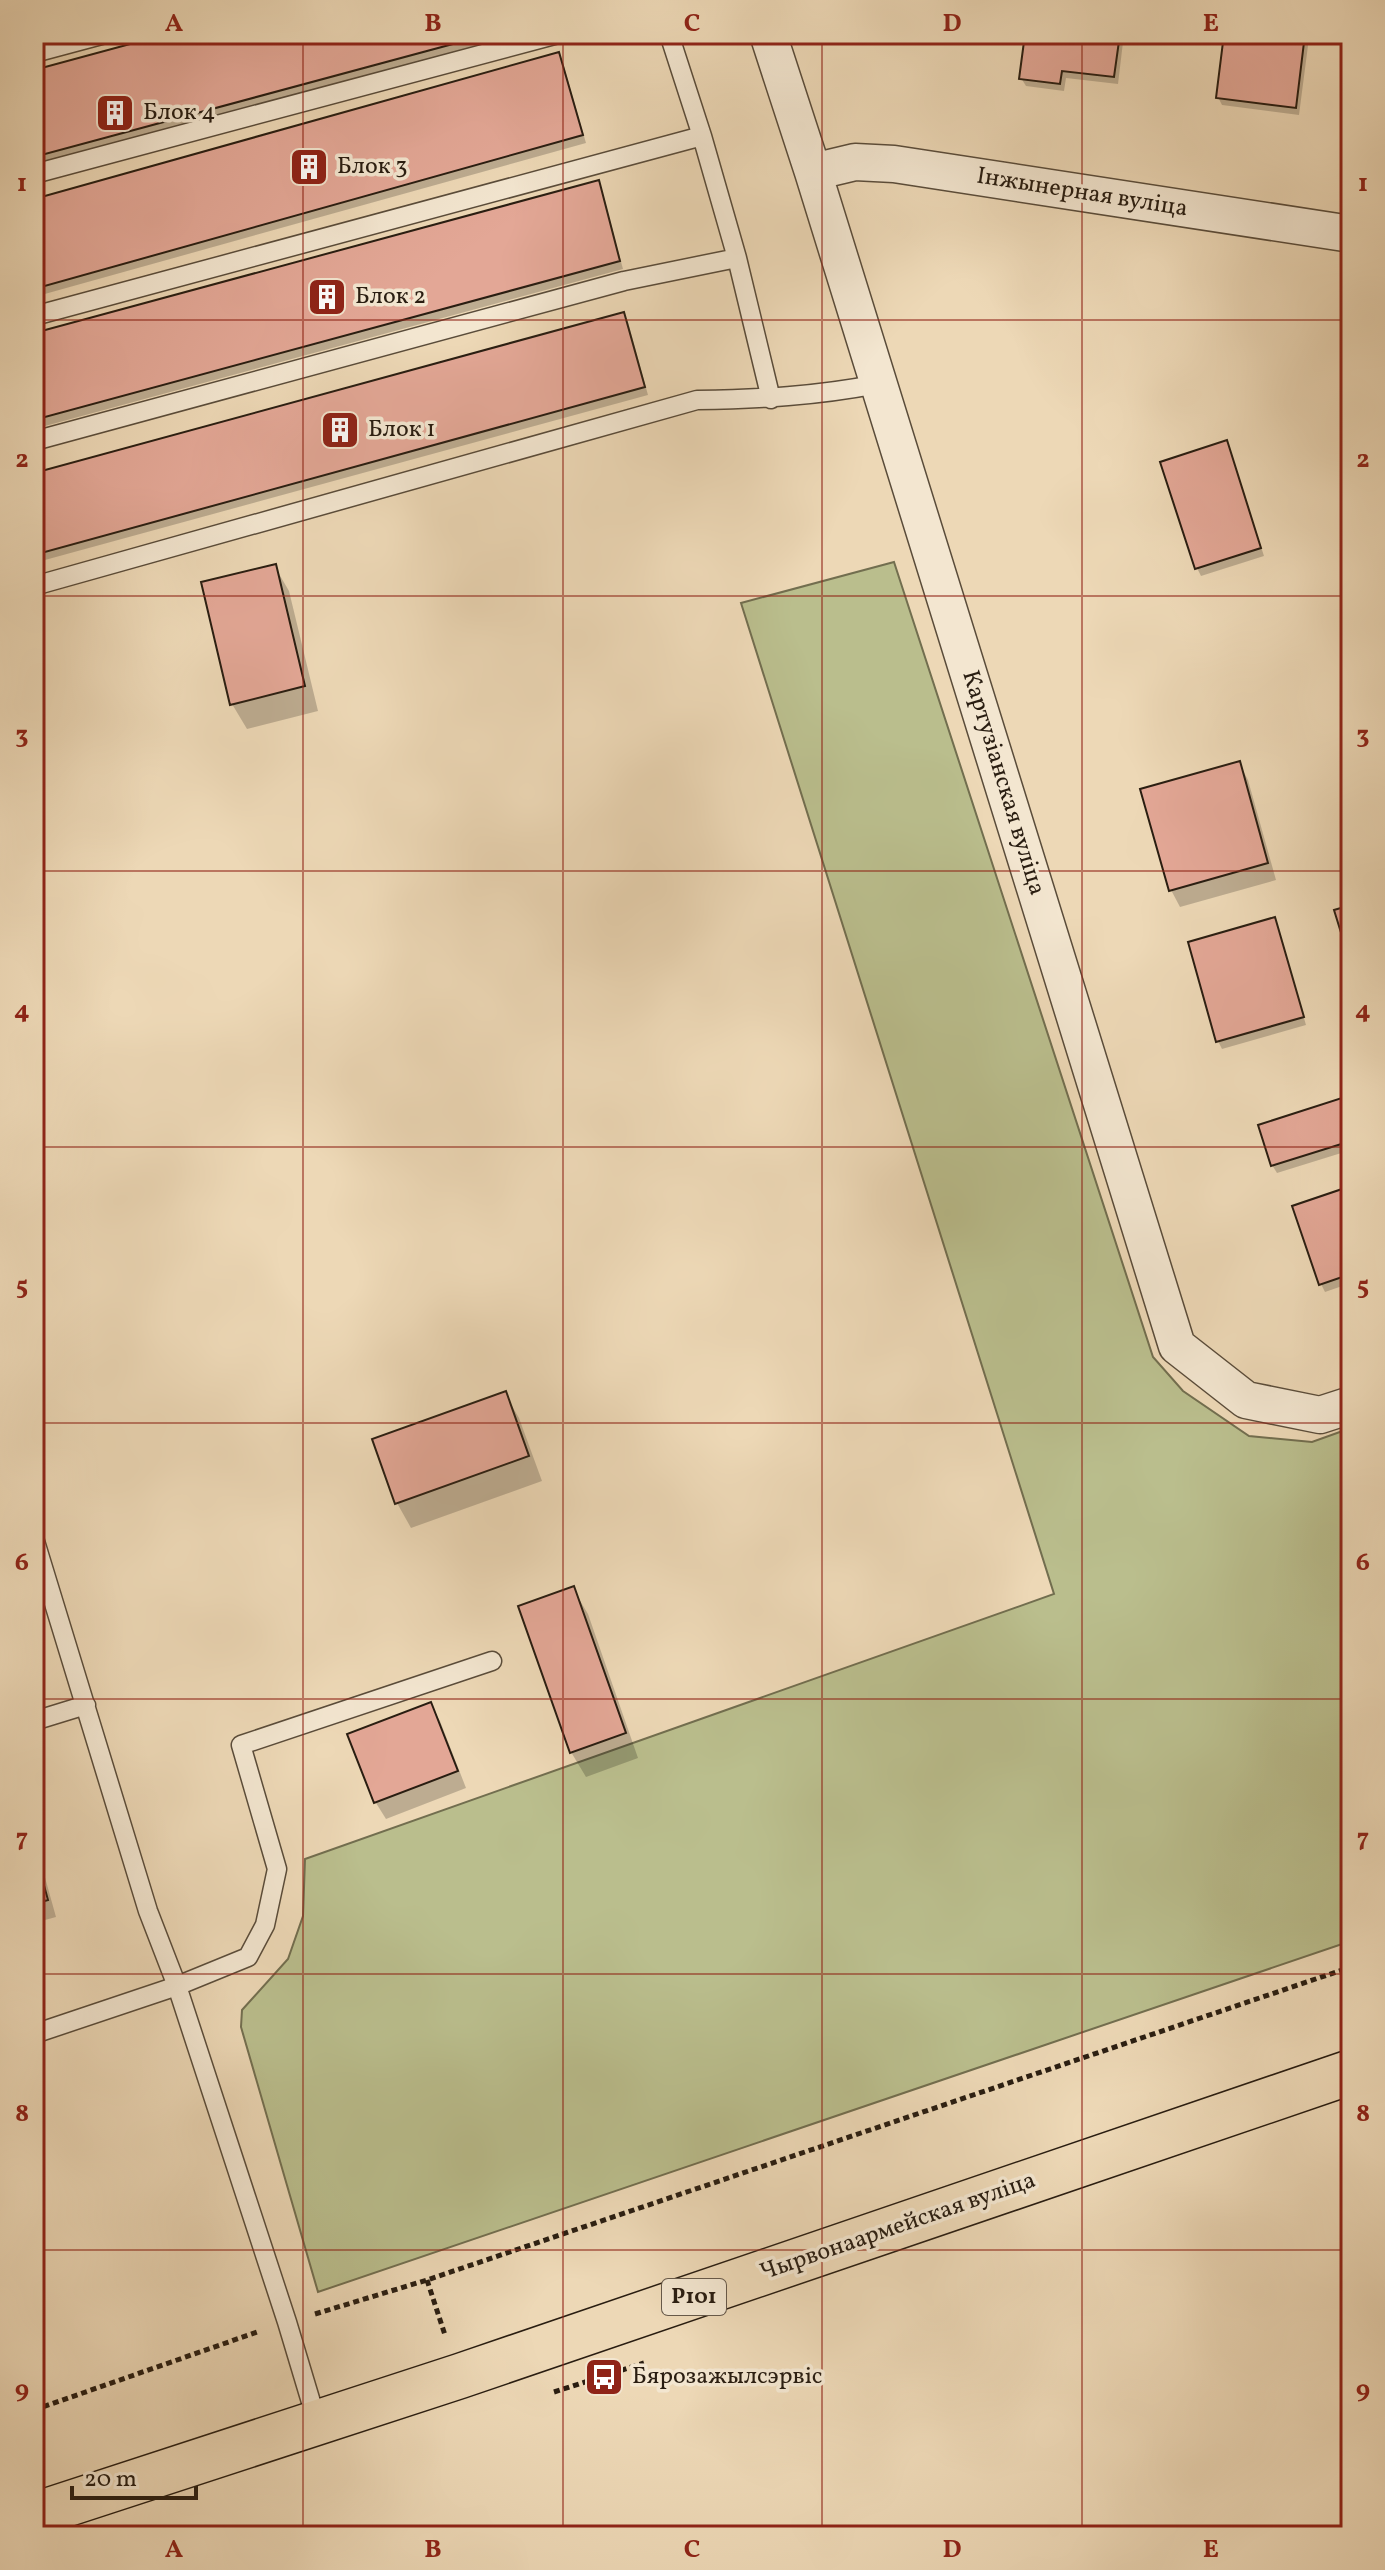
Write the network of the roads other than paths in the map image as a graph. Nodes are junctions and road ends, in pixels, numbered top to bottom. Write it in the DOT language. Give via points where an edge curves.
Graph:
graph roads {
  1 [pos="105,34"];
  2 [pos="558,34"];
  3 [pos="669,34"];
  4 [pos="768,34"];
  5 [pos="34,53"];
  6 [pos="702,136"];
  7 [pos="813,172"];
  8 [pos="34,174"];
  9 [pos="1351,234"];
  10 [pos="737,258"];
  11 [pos="34,316"];
  12 [pos="878,384"];
  13 [pos="771,399"];
  14 [pos="34,441"];
  15 [pos="34,586"];
  16 [pos="1351,1405"];
  17 [pos="34,1538"];
  18 [pos="492,1661"];
  19 [pos="86,1705"];
  20 [pos="34,1721"];
  21 [pos="177,1986"];
  22 [pos="34,2034"];
  23 [pos="1351,2072"];
  24 [pos="317,2422"];
  25 [pos="34,2515"];
  1 -- 5 [label="lane"];
  2 -- 8 [label="lane"];
  3 -- 6 [label="lane"];
  4 -- 7 [label="street, Картузіанская вуліца"];
  6 -- 10 [label="lane"];
  6 -- 11 [label="lane"];
  7 -- 9 [label="street, Інжынерная вуліца" via="855,162 894,164"];
  7 -- 12 [label="street, Картузіанская вуліца"];
  10 -- 13 [label="lane"];
  10 -- 14 [label="lane" via="624,281"];
  12 -- 13 [label="lane"];
  12 -- 16 [label="street, Картузіанская вуліца" via="1177,1346 1246,1400 1320,1415"];
  13 -- 15 [label="lane" via="697,400"];
  17 -- 19 [label="lane"];
  18 -- 21 [label="lane" via="241,1745 277,1869 265,1925 248,1957"];
  19 -- 20 [label="lane"];
  19 -- 21 [label="lane" via="148,1911"];
  21 -- 22 [label="lane"];
  21 -- 24 [label="lane"];
  23 -- 24 [label="main road, Чырвонаармейская вуліца / Р101"];
  24 -- 25 [label="main road, Чырвонаармейская вуліца / Р101"];
}
